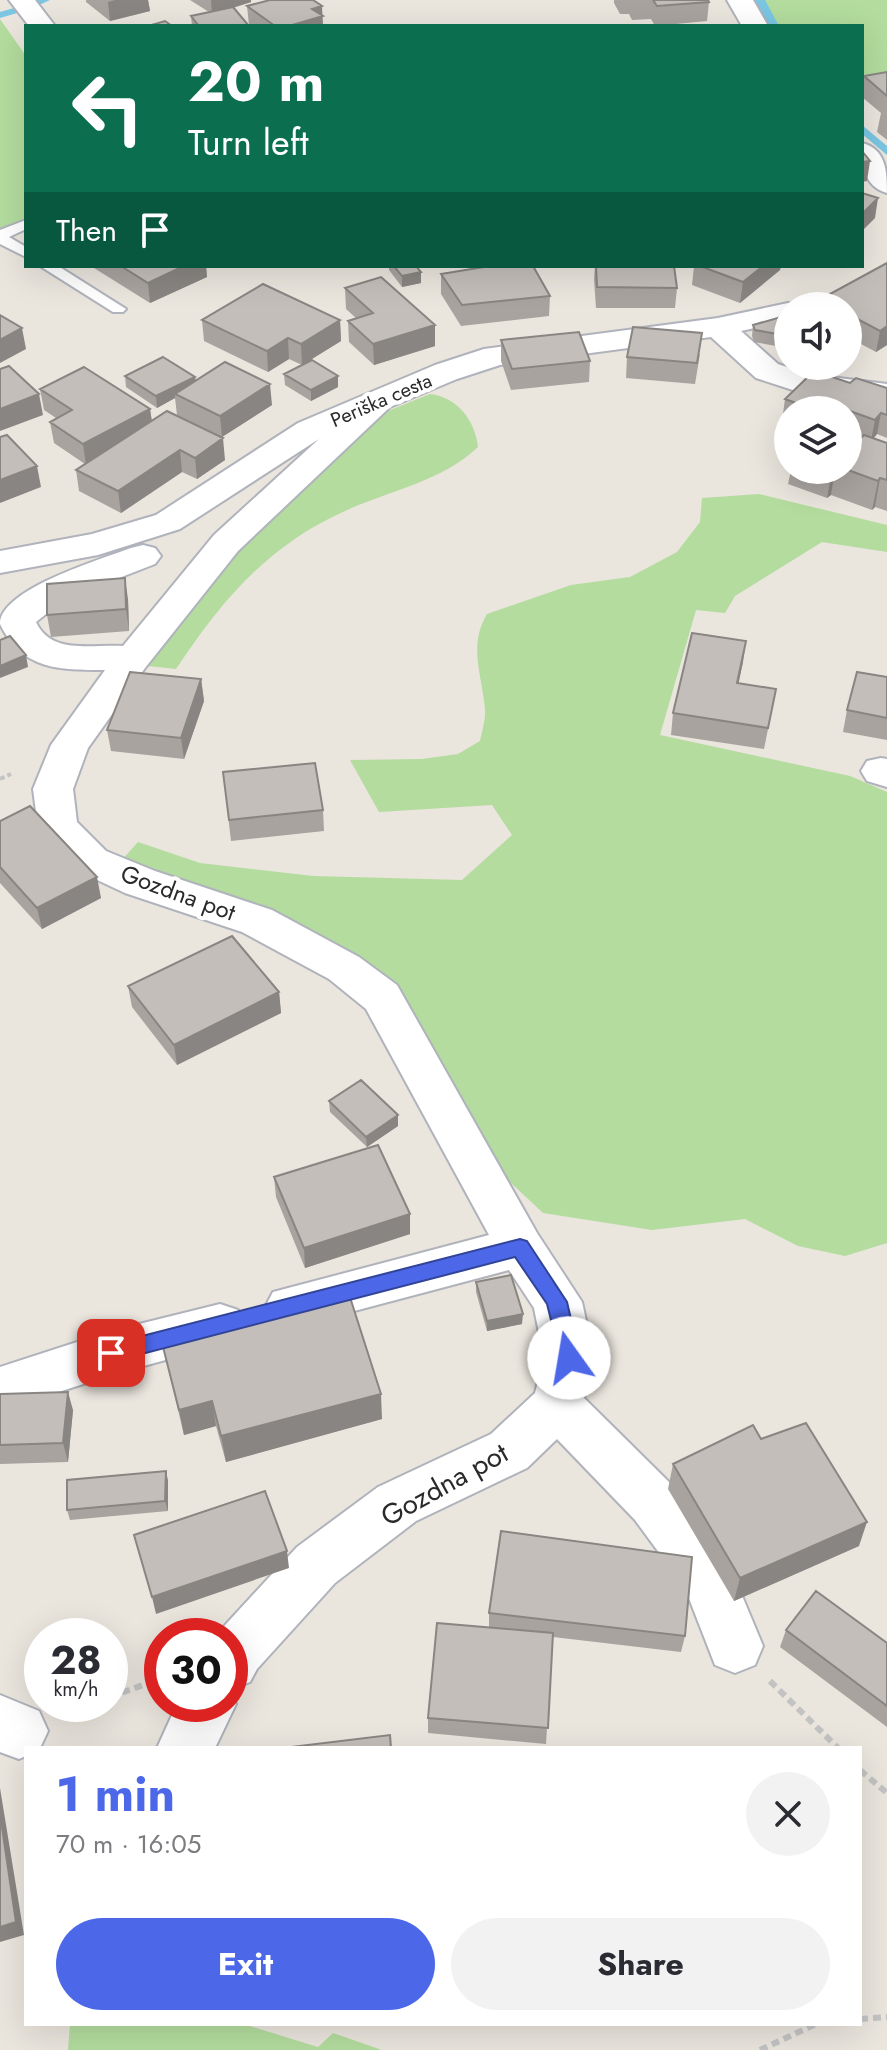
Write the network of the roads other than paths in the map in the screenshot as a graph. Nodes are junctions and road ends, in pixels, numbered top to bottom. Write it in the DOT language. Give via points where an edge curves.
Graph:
graph roads {
  1 [pos="8,0"];
  2 [pos="22,0"];
  3 [pos="740,0"];
  4 [pos="0,3"];
  5 [pos="40,24"];
  6 [pos="754,24"];
  7 [pos="864,154"];
  8 [pos="887,184"];
  9 [pos="24,225"];
  10 [pos="0,237"];
  11 [pos="24,252"];
  12 [pos="50,268"];
  13 [pos="118,309"];
  14 [pos="774,313"];
  15 [pos="718,327"];
  16 [pos="887,394"];
  17 [pos="378,402"];
  18 [pos="168,522"];
  19 [pos="0,562"];
  20 [pos="132,659"];
  21 [pos="520,1247"];
  22 [pos="0,1389"];
  23 [pos="557,1405"];
  24 [pos="248,1638"];
  25 [pos="735,1646"];
  1 -- 4 [label="street"];
  2 -- 5 [label="street"];
  3 -- 6 [label="street"];
  7 -- 8 [label="street"];
  9 -- 10 [label="lane"];
  10 -- 11 [label="lane"];
  12 -- 13 [label="lane"];
  14 -- 15 [label="street, Periška cesta"];
  15 -- 16 [label="street" via="767,371 802,383"];
  15 -- 17 [label="street, Periška cesta" via="495,356"];
  17 -- 18 [label="street, Periška cesta" via="310,430"];
  17 -- 20 [label="street, Gozdna pot" via="226,543"];
  18 -- 19 [label="street, Periška cesta" via="98,544"];
  18 -- 20 [label="street" via="160,544 138,560 52,591 16,619 30,645 60,658"];
  20 -- 21 [label="street, Gozdna pot" via="70,745 53,789 58,827 92,861 257,921 344,968 382,997"];
  21 -- 22 [label="street" via="111,1353"];
  21 -- 23 [label="street, Gozdna pot" via="557,1302 569,1358"];
  23 -- 24 [label="street, Gozdna pot" via="509,1451 397,1504 316,1565"];
  23 -- 25 [label="street" via="654,1503 706,1573"];
}
